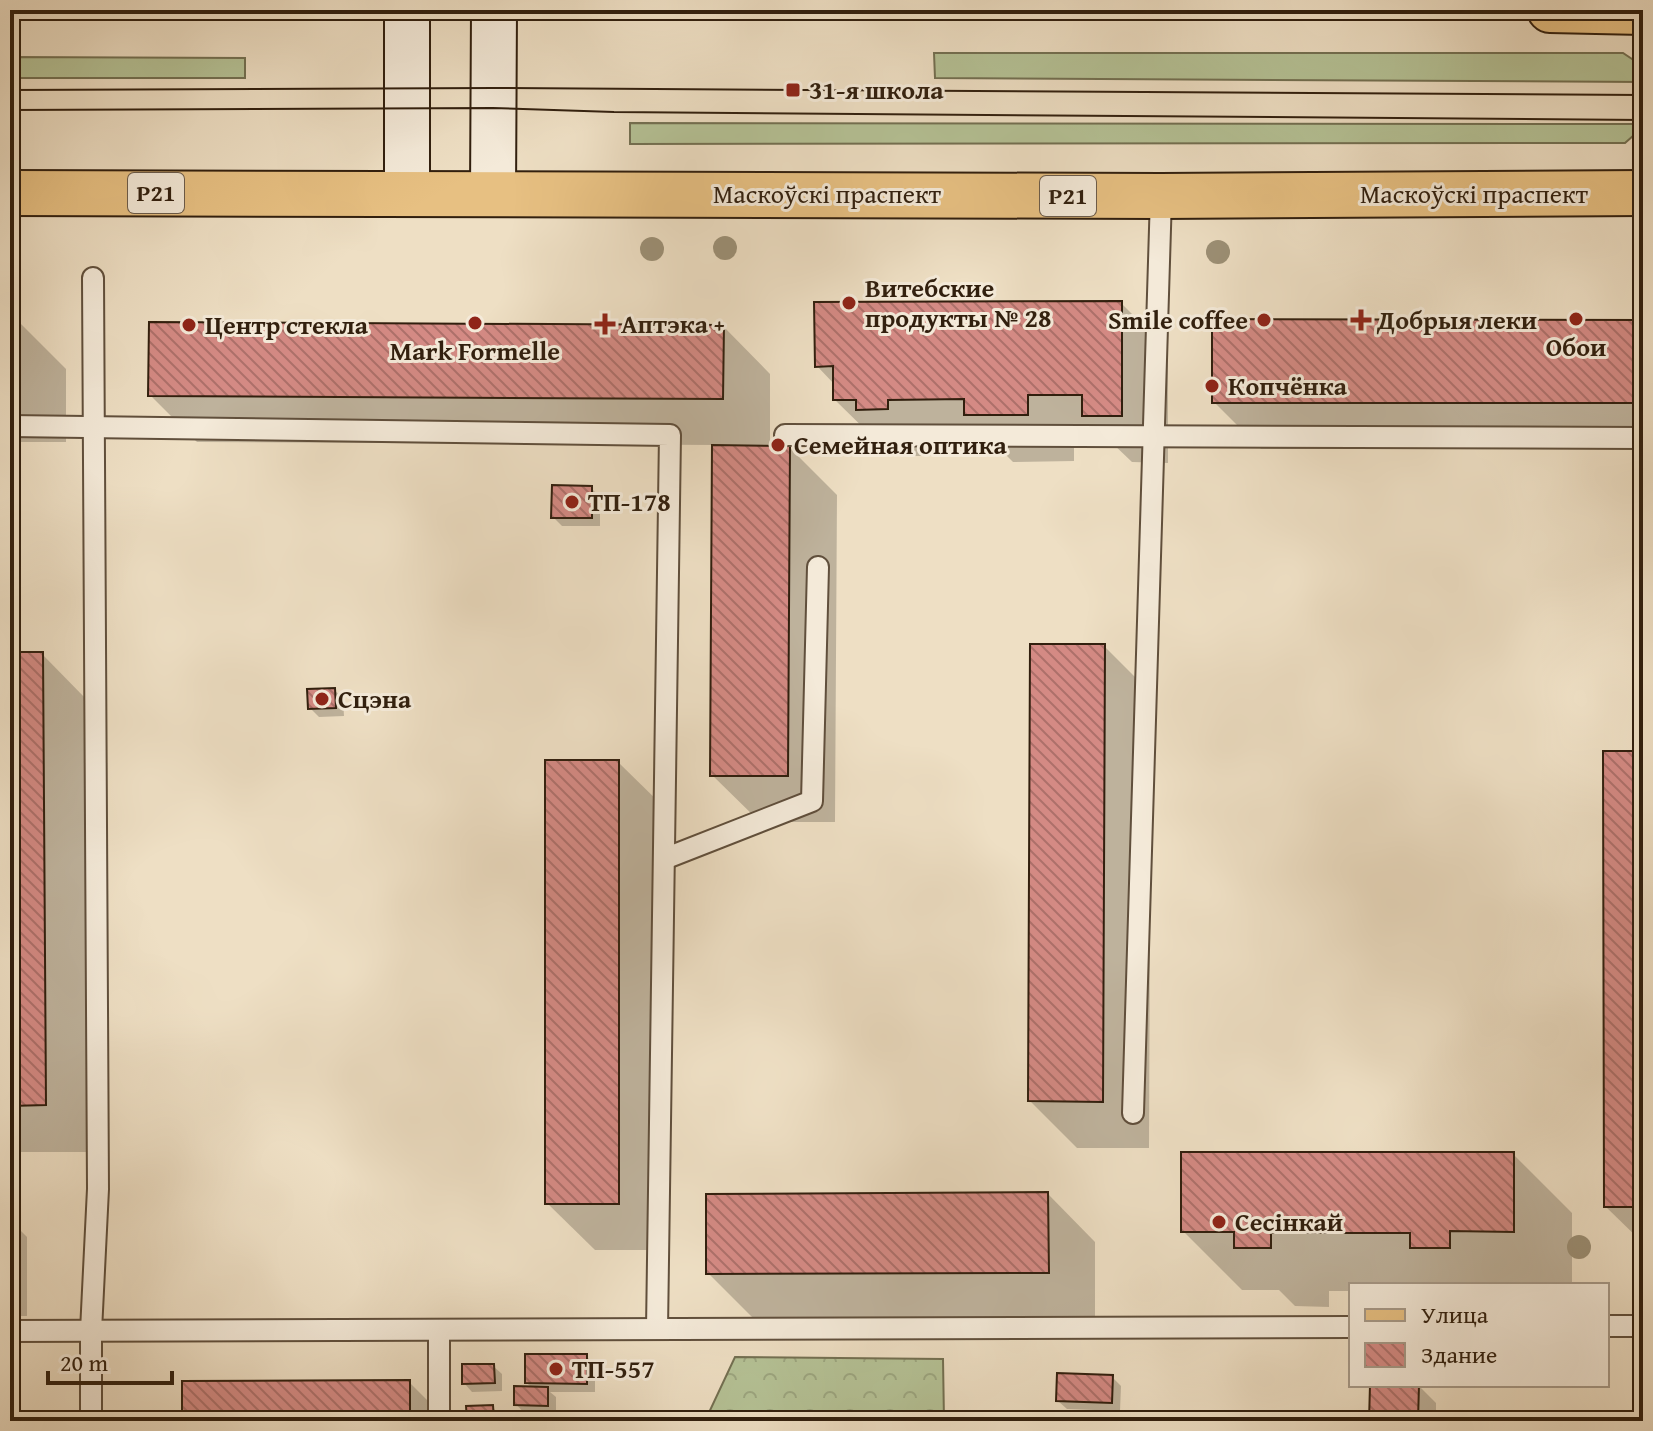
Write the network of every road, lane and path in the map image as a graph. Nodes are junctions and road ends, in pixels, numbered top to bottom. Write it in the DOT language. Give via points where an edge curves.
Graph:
graph roads {
  1 [pos="407,10"];
  2 [pos="494,10"];
  3 [pos="1550,10"];
  4 [pos="1626,12"];
  5 [pos="1643,39"];
  6 [pos="1633,185"];
  7 [pos="10,193"];
  8 [pos="407,193"];
  9 [pos="493,193"];
  10 [pos="1161,196"];
  11 [pos="93,278"];
  12 [pos="10,426"];
  13 [pos="94,427"];
  14 [pos="785,435"];
  15 [pos="1154,437"];
  16 [pos="1643,438"];
  17 [pos="818,567"];
  18 [pos="664,859"];
  19 [pos="1133,1113"];
  20 [pos="1609,1326"];
  21 [pos="1643,1326"];
  22 [pos="1349,1327"];
  23 [pos="657,1329"];
  24 [pos="439,1330"];
  25 [pos="10,1331"];
  26 [pos="91,1331"];
  27 [pos="91,1421"];
  28 [pos="439,1421"];
  1 -- 8 [label="main road"];
  2 -- 9 [label="main road"];
  3 -- 4 [label="main road"];
  4 -- 5 [label="main road" via="1628,24"];
  6 -- 10 [label="main road, Маскоўскі праспект / Р21"];
  7 -- 8 [label="main road, Маскоўскі праспект / Р21"];
  8 -- 9 [label="main road, Маскоўскі праспект / Р21"];
  9 -- 10 [label="main road, Маскоўскі праспект / Р21"];
  10 -- 15 [label="lane"];
  11 -- 13 [label="lane"];
  12 -- 13 [label="lane"];
  13 -- 18 [label="lane" via="679,435"];
  13 -- 26 [label="lane" via="98,1189"];
  14 -- 15 [label="lane"];
  15 -- 16 [label="lane"];
  15 -- 19 [label="lane"];
  17 -- 18 [label="lane" via="812,801"];
  18 -- 23 [label="lane"];
  20 -- 21 [label="lane"];
  22 -- 23 [label="lane"];
  23 -- 24 [label="lane"];
  24 -- 26 [label="lane"];
  24 -- 28 [label="lane"];
  25 -- 26 [label="lane"];
  26 -- 27 [label="lane"];
}
